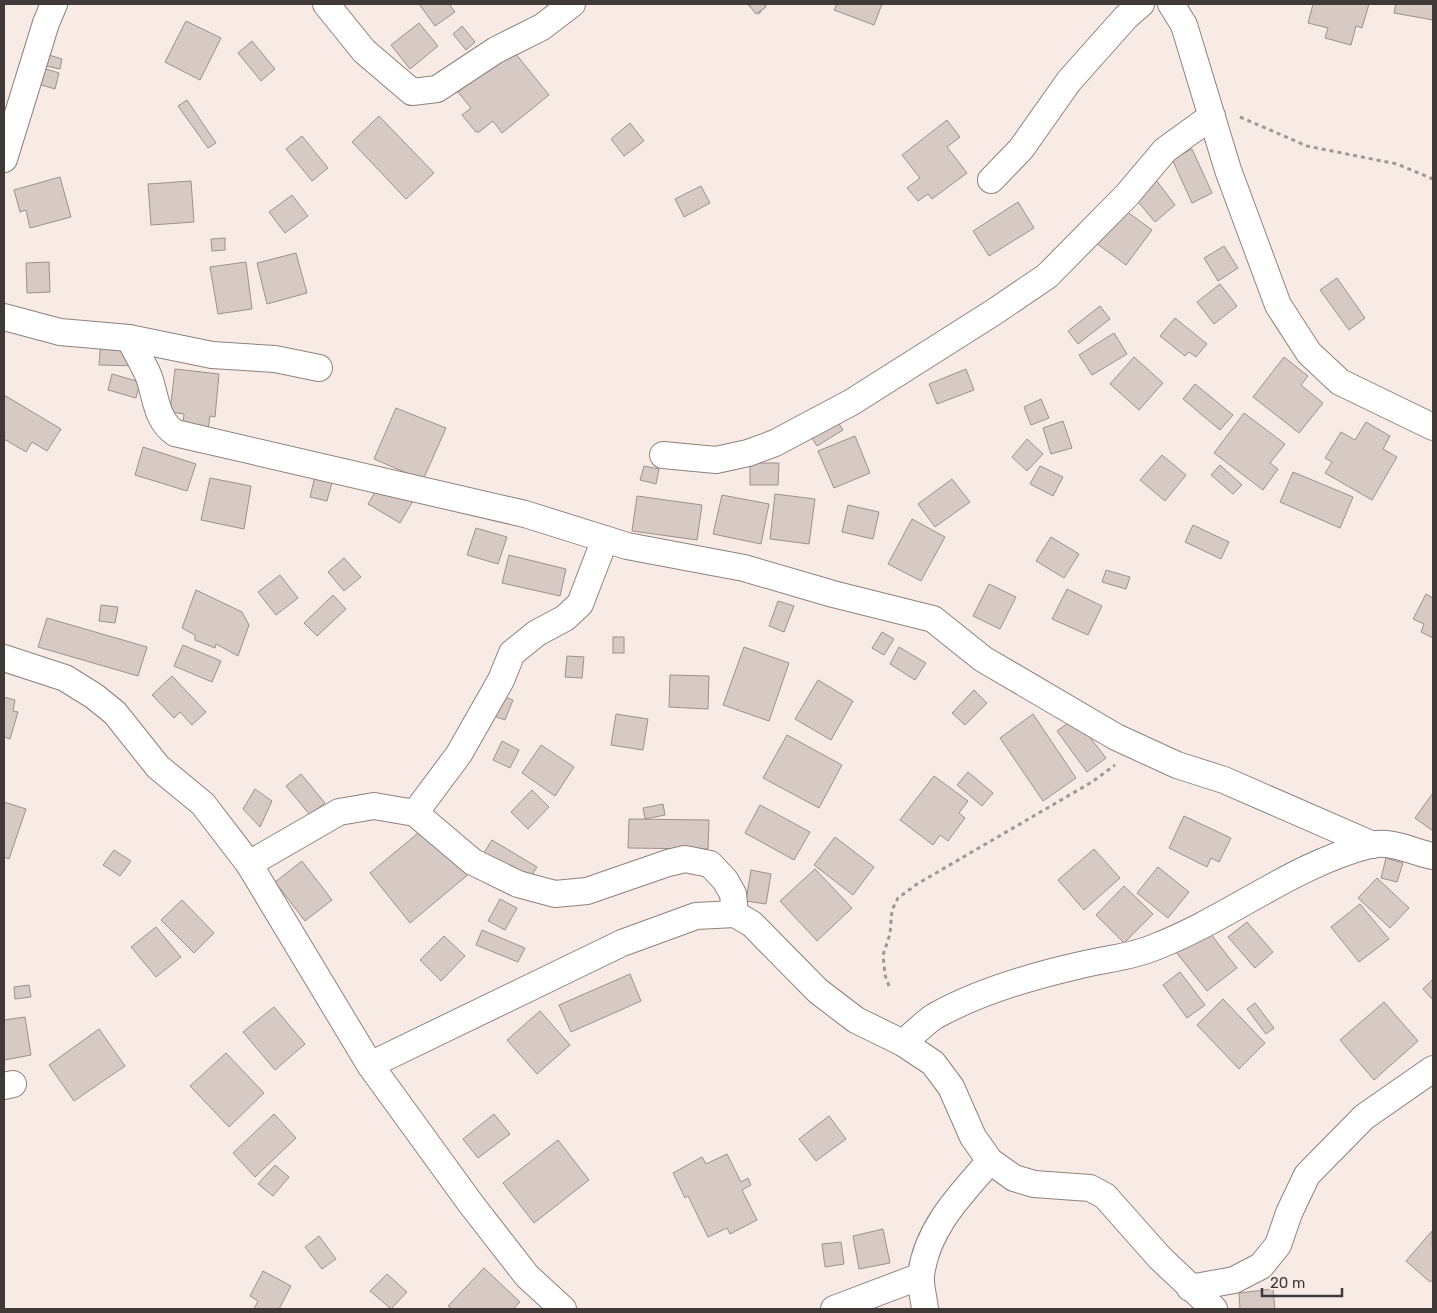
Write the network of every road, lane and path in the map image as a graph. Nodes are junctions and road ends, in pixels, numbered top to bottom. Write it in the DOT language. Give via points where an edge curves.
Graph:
graph roads {
  1 [pos="54,4"];
  2 [pos="326,4"];
  3 [pos="572,4"];
  4 [pos="1141,4"];
  5 [pos="1171,4"];
  6 [pos="1211,112"];
  7 [pos="4,159"];
  8 [pos="1433,179"];
  9 [pos="991,180"];
  10 [pos="4,317"];
  11 [pos="129,338"];
  12 [pos="319,368"];
  13 [pos="1433,426"];
  14 [pos="663,455"];
  15 [pos="605,539"];
  16 [pos="4,658"];
  17 [pos="1138,748"];
  18 [pos="415,813"];
  19 [pos="1373,845"];
  20 [pos="1433,856"];
  21 [pos="250,864"];
  22 [pos="735,914"];
  23 [pos="889,986"];
  24 [pos="903,1043"];
  25 [pos="370,1065"];
  26 [pos="1433,1069"];
  27 [pos="990,1161"];
  28 [pos="921,1276"];
  29 [pos="1190,1288"];
  30 [pos="563,1309"];
  31 [pos="834,1309"];
  32 [pos="925,1309"];
  33 [pos="1214,1309"];
  1 -- 7 [label="street"];
  2 -- 3 [label="street" via="364,51 412,92 437,89 496,50 542,27"];
  4 -- 9 [label="street" via="1069,80 1021,149"];
  5 -- 6 [label="street" via="1184,26"];
  6 -- 8 [label="path" via="1258,123 1308,146 1397,164"];
  6 -- 13 [label="street" via="1228,170 1278,305 1309,353 1340,382"];
  6 -- 14 [label="street" via="1165,150 1047,276 877,386 775,443 748,454 716,460"];
  10 -- 11 [label="street" via="60,332"];
  11 -- 12 [label="street" via="212,355 275,359"];
  11 -- 15 [label="street" via="148,376 160,416 166,427 175,433 525,514"];
  15 -- 17 [label="street" via="744,568 933,619 983,659"];
  15 -- 18 [label="street" via="580,604 512,654 501,680 458,754"];
  16 -- 21 [label="street" via="66,678 115,713 158,767 203,804"];
  17 -- 19 [label="street" via="1224,780"];
  17 -- 23 [label="path" via="1092,782 898,898 892,910 890,934 883,955"];
  18 -- 21 [label="street" via="374,806 339,812"];
  18 -- 22 [label="street" via="473,862 518,884 555,894 587,892 668,862 685,859 710,864 733,894"];
  19 -- 20 [label="street" via="1395,845"];
  19 -- 24 [label="street" via="1326,859 1154,948 1028,978 966,1001 934,1017"];
  21 -- 25 [label="street"];
  22 -- 24 [label="street" via="752,924 818,991 856,1020"];
  22 -- 25 [label="street" via="696,916 630,939"];
  24 -- 27 [label="street" via="932,1063 951,1087 973,1137"];
  25 -- 30 [label="street" via="527,1276"];
  26 -- 29 [label="street" via="1364,1116 1307,1175 1278,1245 1261,1266 1234,1280"];
  27 -- 28 [label="street" via="942,1219 929,1246"];
  27 -- 29 [label="street" via="1014,1178 1034,1184 1090,1188 1105,1196"];
  28 -- 31 [label="street"];
  28 -- 32 [label="street"];
  29 -- 33 [label="street"];
}
